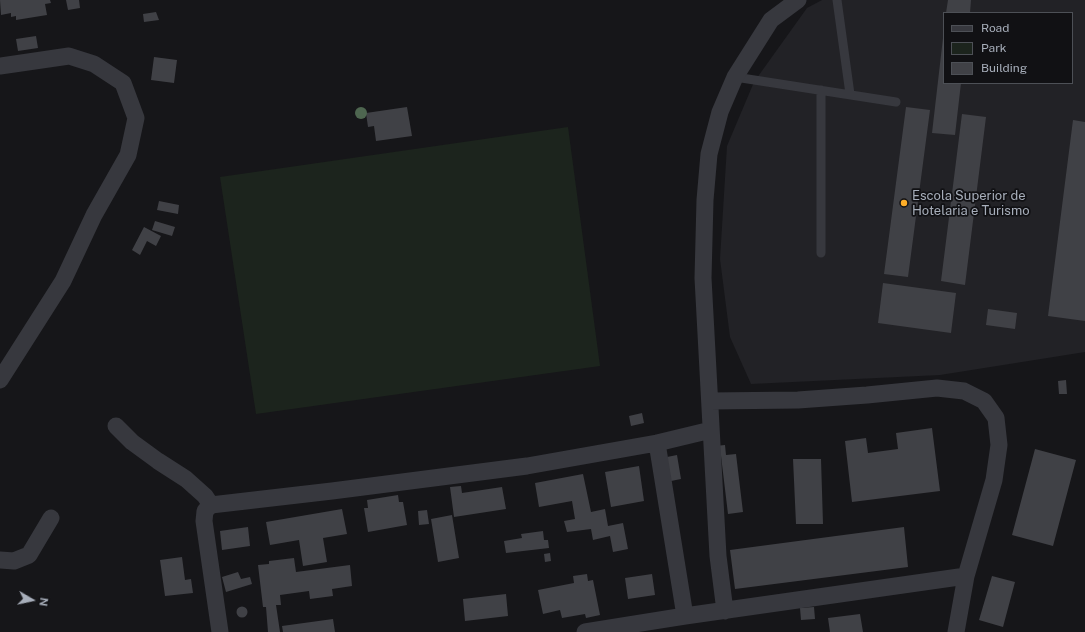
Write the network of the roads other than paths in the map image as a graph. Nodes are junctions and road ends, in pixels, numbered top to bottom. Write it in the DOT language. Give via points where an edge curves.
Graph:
graph roads {
  1 [pos="798,0"];
  2 [pos="837,0"];
  3 [pos="0,66"];
  4 [pos="735,77"];
  5 [pos="821,90"];
  6 [pos="850,94"];
  7 [pos="896,102"];
  8 [pos="821,253"];
  9 [pos="0,380"];
  10 [pos="710,401"];
  11 [pos="116,426"];
  12 [pos="711,430"];
  13 [pos="657,443"];
  14 [pos="211,505"];
  15 [pos="51,518"];
  16 [pos="0,560"];
  17 [pos="966,576"];
  18 [pos="725,611"];
  19 [pos="684,616"];
  20 [pos="220,632"];
  21 [pos="585,632"];
  22 [pos="956,632"];
  1 -- 4 [label="street" via="771,20"];
  2 -- 6 [label="lane"];
  3 -- 9 [label="street" via="69,56 94,64 123,83 136,118 128,155 94,215 63,281"];
  4 -- 5 [label="lane"];
  4 -- 10 [label="street" via="720,112 709,154 705,200 703,278"];
  5 -- 6 [label="lane"];
  5 -- 8 [label="lane"];
  6 -- 7 [label="lane"];
  10 -- 12 [label="street"];
  10 -- 17 [label="street" via="867,396 937,388 964,392 984,401 996,418 1000,445 994,480"];
  11 -- 14 [label="street" via="152,458 186,479"];
  12 -- 13 [label="street"];
  12 -- 18 [label="street" via="718,556"];
  13 -- 14 [label="street" via="511,468"];
  13 -- 19 [label="street"];
  14 -- 20 [label="street" via="204,511 204,520"];
  15 -- 16 [label="street" via="28,555 14,561"];
  17 -- 18 [label="street"];
  17 -- 22 [label="street"];
  18 -- 19 [label="street"];
  19 -- 21 [label="street"];
}
